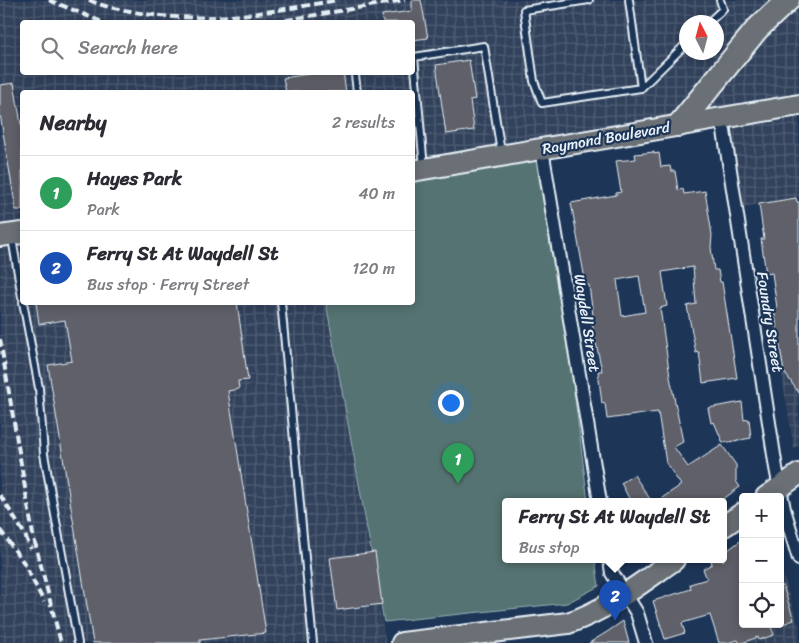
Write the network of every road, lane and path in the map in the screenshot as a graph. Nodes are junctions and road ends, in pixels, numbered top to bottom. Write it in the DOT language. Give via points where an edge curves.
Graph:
graph roads {
  1 [pos="589,0"];
  2 [pos="629,0"];
  3 [pos="720,0"];
  4 [pos="788,0"];
  5 [pos="717,15"];
  6 [pos="679,51"];
  7 [pos="415,57"];
  8 [pos="355,75"];
  9 [pos="415,75"];
  10 [pos="642,88"];
  11 [pos="357,90"];
  12 [pos="799,105"];
  13 [pos="722,118"];
  14 [pos="679,125"];
  15 [pos="542,149"];
  16 [pos="502,156"];
  17 [pos="418,170"];
  18 [pos="11,234"];
  19 [pos="20,286"];
  20 [pos="25,305"];
  21 [pos="280,305"];
  22 [pos="799,474"];
  23 [pos="774,492"];
  24 [pos="599,498"];
  25 [pos="739,516"];
  26 [pos="727,524"];
  27 [pos="799,559"];
  28 [pos="610,563"];
  29 [pos="670,563"];
  30 [pos="625,594"];
  31 [pos="464,639"];
  32 [pos="78,643"];
  33 [pos="313,643"];
  34 [pos="402,643"];
  35 [pos="646,643"];
  1 -- 10 [label="lane" via="524,10 534,81 542,103"];
  2 -- 10 [label="lane"];
  3 -- 5 [label="lane" via="723,9"];
  4 -- 14 [label="highway" via="757,29"];
  6 -- 10 [label="lane"];
  7 -- 16 [label="lane" via="484,46"];
  8 -- 11 [label="lane"];
  9 -- 17 [label="lane"];
  12 -- 13 [label="main road, Raymond Boulevard"];
  13 -- 14 [label="main road, Raymond Boulevard"];
  13 -- 23 [label="street, Foundry Street" via="776,468"];
  14 -- 15 [label="main road, Raymond Boulevard"];
  15 -- 16 [label="main road, Raymond Boulevard"];
  15 -- 24 [label="street, Waydell Street"];
  16 -- 17 [label="main road, Raymond Boulevard"];
  18 -- 19 [label="lane"];
  20 -- 32 [label="lane" via="39,388 44,454"];
  21 -- 33 [label="lane"];
  22 -- 23 [label="main road"];
  23 -- 27 [label="street, Foundry Street" via="784,509"];
  25 -- 26 [label="main road"];
  28 -- 30 [label="street" via="612,573"];
  29 -- 30 [label="main road"];
  30 -- 31 [label="main road" via="586,618"];
  30 -- 35 [label="street" via="637,613"];
  31 -- 34 [label="main road"];
}
